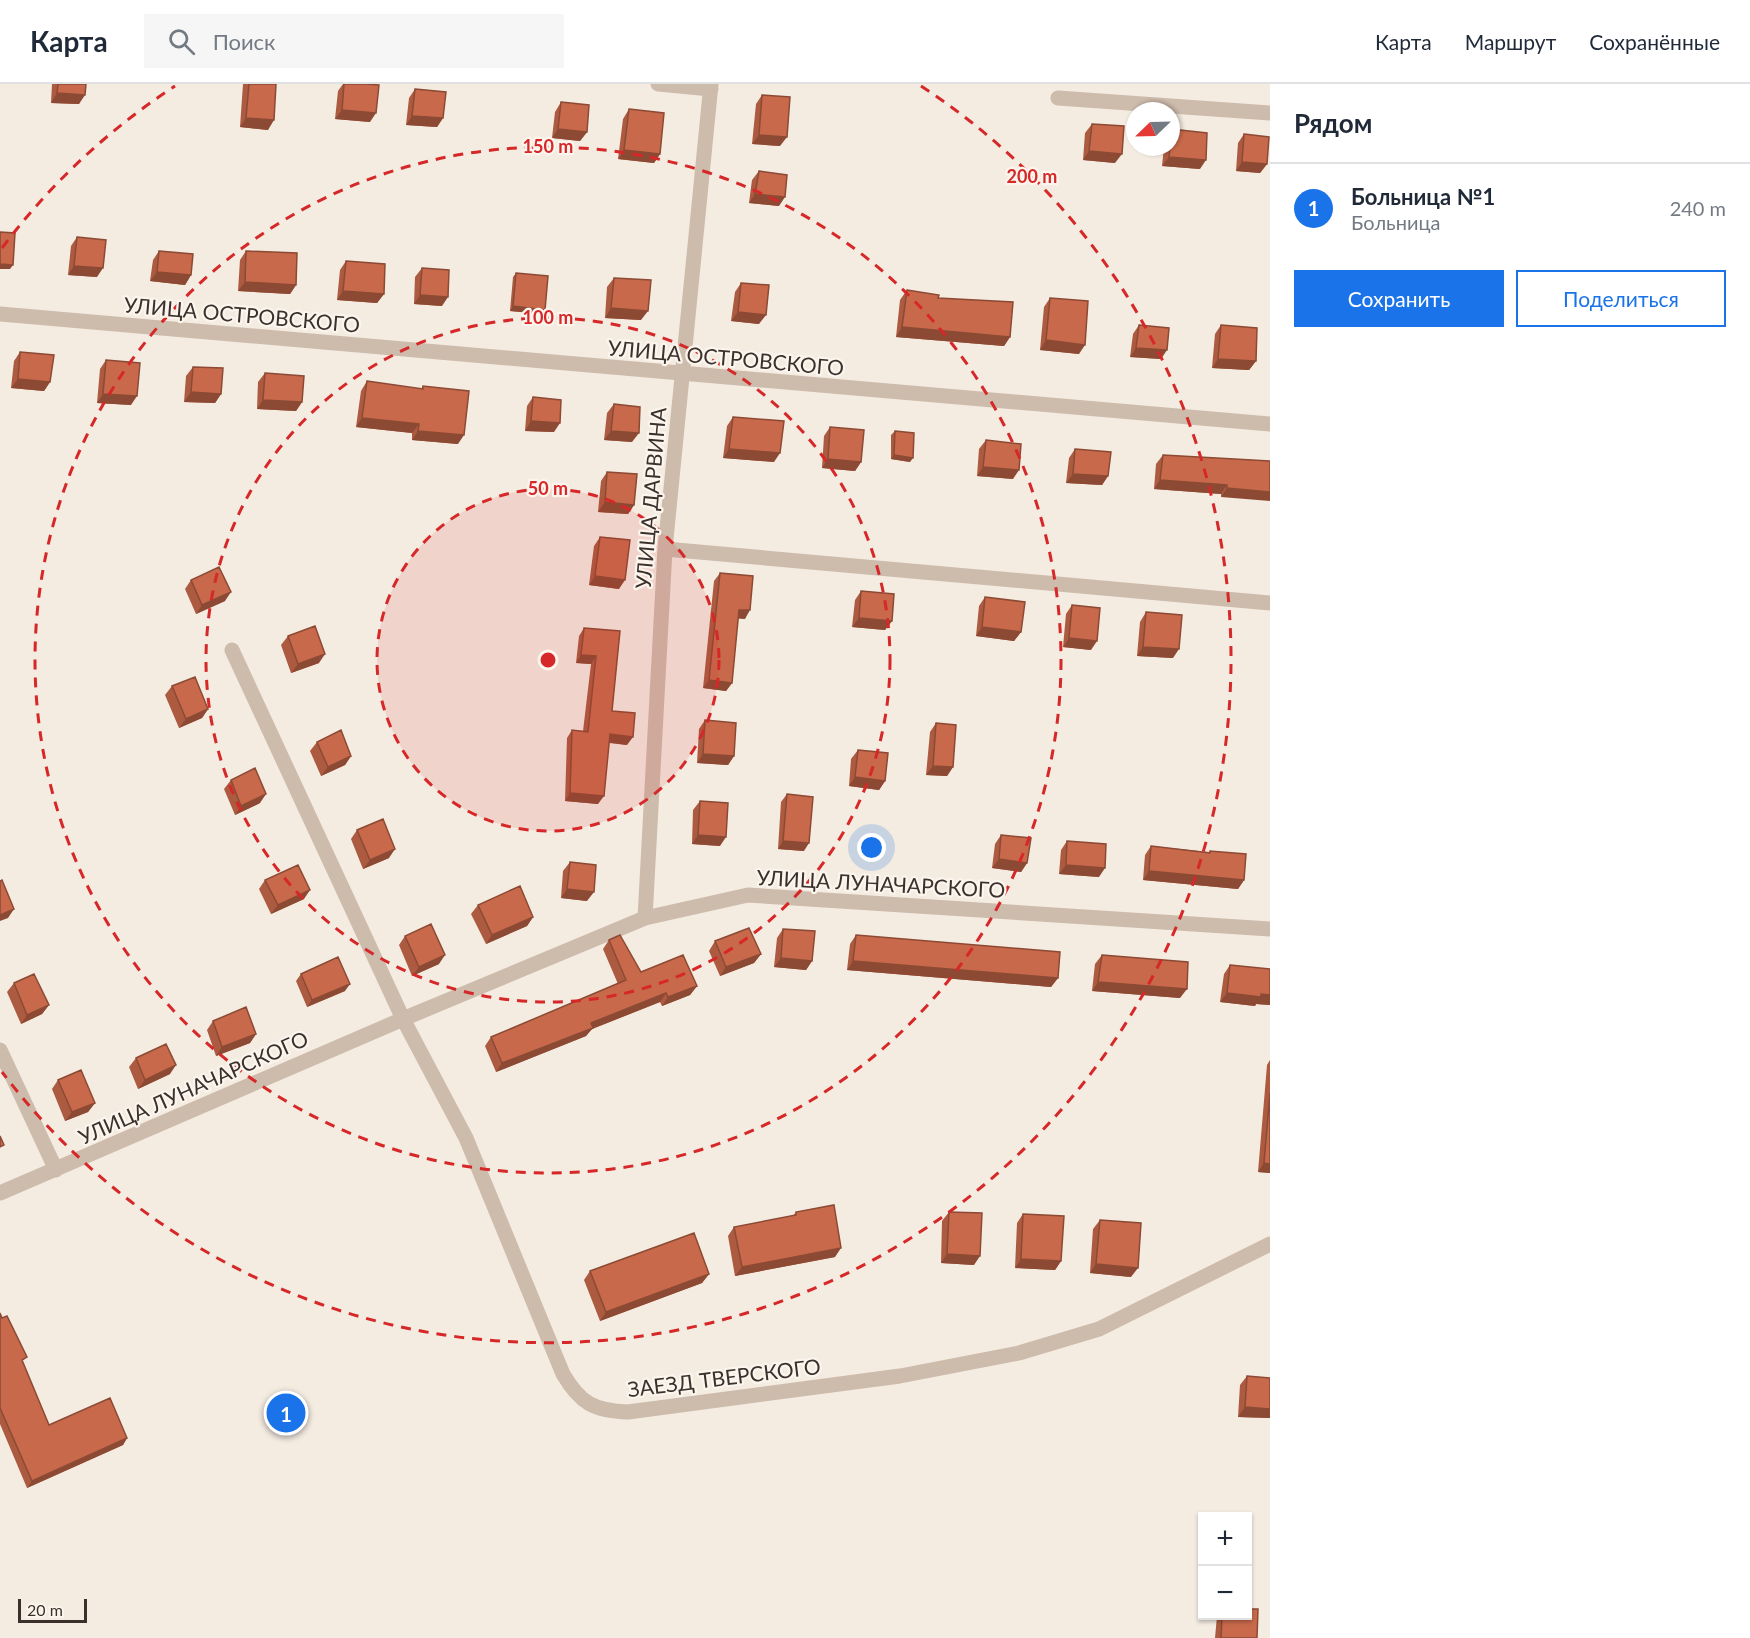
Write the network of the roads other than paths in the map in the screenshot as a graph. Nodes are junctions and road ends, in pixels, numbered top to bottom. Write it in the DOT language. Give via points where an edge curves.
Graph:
graph roads {
  1 [pos="658,84"];
  2 [pos="711,87"];
  3 [pos="1058,98"];
  4 [pos="1270,113"];
  5 [pos="0,314"];
  6 [pos="683,374"];
  7 [pos="1270,424"];
  8 [pos="665,549"];
  9 [pos="1270,603"];
  10 [pos="232,650"];
  11 [pos="645,918"];
  12 [pos="1270,929"];
  13 [pos="403,1019"];
  14 [pos="0,1050"];
  15 [pos="56,1170"];
  16 [pos="0,1193"];
  17 [pos="1270,1244"];
  1 -- 2 [label="street"];
  2 -- 6 [label="street, УЛИЦА ДАРВИНА"];
  3 -- 4 [label="street"];
  5 -- 6 [label="street, УЛИЦА ОСТРОВСКОГО"];
  6 -- 7 [label="street, УЛИЦА ОСТРОВСКОГО"];
  6 -- 8 [label="street, УЛИЦА ДАРВИНА"];
  8 -- 9 [label="street"];
  8 -- 11 [label="street, УЛИЦА ДАРВИНА"];
  10 -- 13 [label="street"];
  11 -- 12 [label="street, УЛИЦА ЛУНАЧАРСКОГО" via="748,895"];
  11 -- 13 [label="street, УЛИЦА ЛУНАЧАРСКОГО"];
  13 -- 15 [label="street, УЛИЦА ЛУНАЧАРСКОГО"];
  13 -- 17 [label="street, ЗАЕЗД ТВЕРСКОГО" via="466,1138 563,1374 573,1391 589,1404 608,1411 628,1412 900,1376 1019,1353 1099,1329"];
  14 -- 15 [label="street"];
  15 -- 16 [label="street, УЛИЦА ЛУНАЧАРСКОГО"];
}
